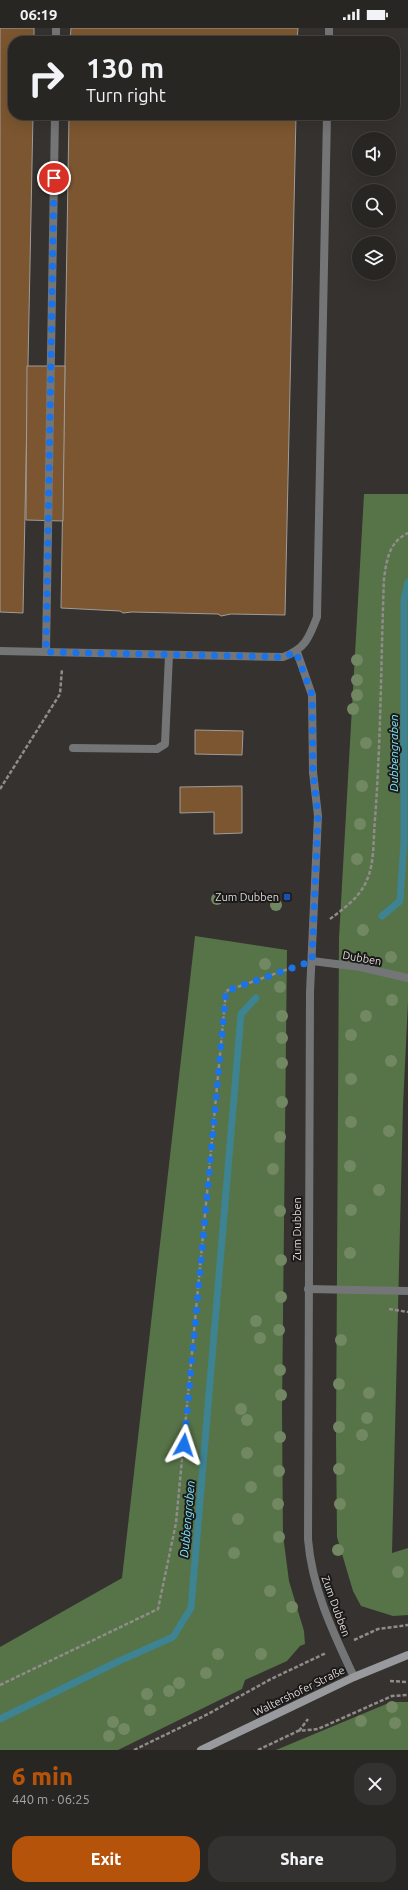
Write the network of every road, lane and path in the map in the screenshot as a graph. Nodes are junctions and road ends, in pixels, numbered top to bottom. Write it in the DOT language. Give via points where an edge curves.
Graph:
graph roads {
  1 [pos="54,120"];
  2 [pos="327,120"];
  3 [pos="408,533"];
  4 [pos="0,651"];
  5 [pos="46,652"];
  6 [pos="63,652"];
  7 [pos="296,652"];
  8 [pos="169,655"];
  9 [pos="73,748"];
  10 [pos="0,789"];
  11 [pos="314,931"];
  12 [pos="312,961"];
  13 [pos="408,978"];
  14 [pos="308,1289"];
  15 [pos="408,1290"];
  16 [pos="408,1625"];
  17 [pos="367,1634"];
  18 [pos="339,1646"];
  19 [pos="408,1655"];
  20 [pos="354,1677"];
  21 [pos="0,1685"];
  22 [pos="408,1695"];
  23 [pos="134,1750"];
  24 [pos="201,1750"];
  25 [pos="258,1750"];
  1 -- 5 [label="street"];
  2 -- 7 [label="street" via="317,617 308,639"];
  3 -- 11 [label="path" via="399,537 388,554 384,578 376,801 371,867 366,882 350,903"];
  4 -- 5 [label="street"];
  5 -- 6 [label="street"];
  6 -- 8 [label="street"];
  6 -- 10 [label="path" via="60,694"];
  7 -- 8 [label="street" via="283,657"];
  7 -- 11 [label="street, Zum Dubben" via="312,695 313,772 318,816"];
  8 -- 9 [label="street" via="165,744 158,749"];
  11 -- 12 [label="street, Zum Dubben"];
  12 -- 13 [label="street, Dubben"];
  12 -- 14 [label="street, Zum Dubben"];
  12 -- 21 [label="path" via="226,991 176,1523 158,1609"];
  14 -- 15 [label="street"];
  14 -- 18 [label="street, Zum Dubben" via="308,1539 317,1591"];
  16 -- 17 [label="path" via="378,1629"];
  18 -- 20 [label="street, Zum Dubben"];
  18 -- 23 [label="path"];
  19 -- 20 [label="main road, Waltershofer Straße"];
  20 -- 24 [label="main road, Waltershofer Straße"];
  22 -- 25 [label="path" via="392,1696 318,1729 298,1731"];
}
